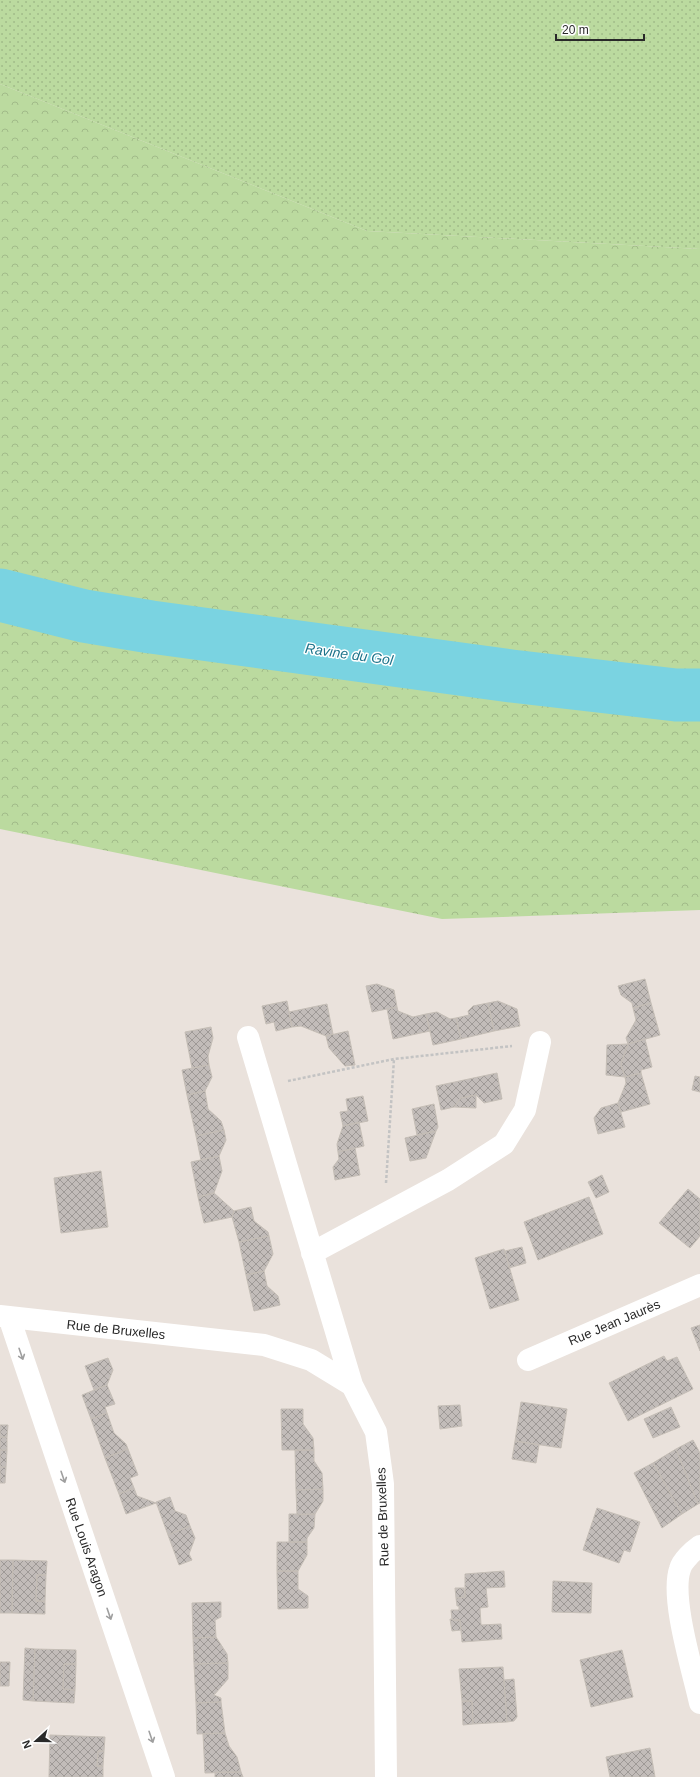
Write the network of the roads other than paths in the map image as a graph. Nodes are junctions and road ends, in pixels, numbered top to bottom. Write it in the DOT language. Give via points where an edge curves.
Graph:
graph roads {
  1 [pos="248,1037"];
  2 [pos="540,1042"];
  3 [pos="312,1253"];
  4 [pos="700,1285"];
  5 [pos="4,1317"];
  6 [pos="528,1360"];
  7 [pos="352,1385"];
  8 [pos="700,1546"];
  9 [pos="700,1703"];
  10 [pos="164,1777"];
  11 [pos="386,1777"];
  1 -- 3 [label="street"];
  2 -- 3 [label="street" via="525,1110 504,1144 448,1180"];
  3 -- 7 [label="street"];
  4 -- 6 [label="street, Rue Jean Jaurès"];
  5 -- 7 [label="street, Rue de Bruxelles" via="264,1346 311,1360"];
  5 -- 10 [label="street, Rue Louis Aragon, one-way"];
  7 -- 11 [label="street, Rue de Bruxelles" via="376,1432 383,1484"];
  8 -- 9 [label="street" via="680,1568 677,1585 678,1604"];
}
